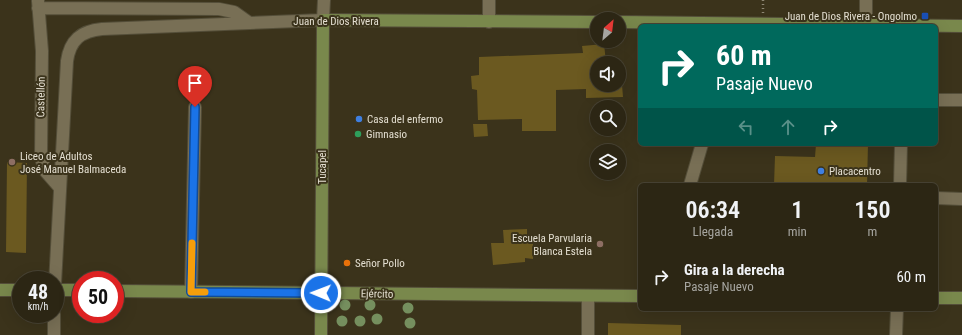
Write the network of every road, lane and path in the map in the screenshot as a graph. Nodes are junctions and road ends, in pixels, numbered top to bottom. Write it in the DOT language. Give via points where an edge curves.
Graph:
graph roads {
  1 [pos="324,0"];
  2 [pos="489,0"];
  3 [pos="866,0"];
  4 [pos="38,4"];
  5 [pos="323,20"];
  6 [pos="248,22"];
  7 [pos="489,22"];
  8 [pos="590,22"];
  9 [pos="626,22"];
  10 [pos="737,24"];
  11 [pos="866,24"];
  12 [pos="938,26"];
  13 [pos="962,26"];
  14 [pos="76,38"];
  15 [pos="938,100"];
  16 [pos="962,100"];
  17 [pos="195,107"];
  18 [pos="701,146"];
  19 [pos="901,146"];
  20 [pos="691,183"];
  21 [pos="900,183"];
  22 [pos="60,188"];
  23 [pos="938,198"];
  24 [pos="962,199"];
  25 [pos="56,271"];
  26 [pos="0,290"];
  27 [pos="12,290"];
  28 [pos="124,291"];
  29 [pos="191,292"];
  30 [pos="321,293"];
  31 [pos="588,296"];
  32 [pos="638,296"];
  33 [pos="938,298"];
  34 [pos="962,298"];
  35 [pos="897,311"];
  36 [pos="54,323"];
  37 [pos="54,335"];
  38 [pos="321,335"];
  39 [pos="588,335"];
  40 [pos="896,335"];
  1 -- 5 [label="street, Tucapel"];
  2 -- 7 [label="street"];
  3 -- 11 [label="street"];
  4 -- 6 [label="street" via="218,9 234,12"];
  4 -- 22 [label="street, Castellón" via="42,51 41,158 46,172"];
  5 -- 6 [label="street, Juan de Dios Rivera"];
  5 -- 7 [label="main road, Juan de Dios Rivera"];
  5 -- 30 [label="main road, Tucapel"];
  6 -- 14 [label="street, Juan de Dios Rivera" via="102,29 86,32"];
  7 -- 8 [label="main road, Juan de Dios Rivera"];
  9 -- 10 [label="main road"];
  10 -- 11 [label="main road"];
  12 -- 13 [label="main road"];
  14 -- 22 [label="street, Castellón" via="70,47 67,61"];
  15 -- 16 [label="street"];
  17 -- 29 [label="street"];
  18 -- 20 [label="street"];
  19 -- 21 [label="street"];
  22 -- 25 [label="street, Castellón"];
  23 -- 24 [label="street"];
  26 -- 27 [label="main road"];
  28 -- 29 [label="main road, Ejército"];
  29 -- 30 [label="main road, Ejército"];
  30 -- 31 [label="main road, Ejército"];
  30 -- 38 [label="main road, Tucapel"];
  31 -- 32 [label="main road, Ejército"];
  31 -- 39 [label="street"];
  33 -- 34 [label="main road"];
  35 -- 40 [label="street"];
  36 -- 37 [label="street"];
}
